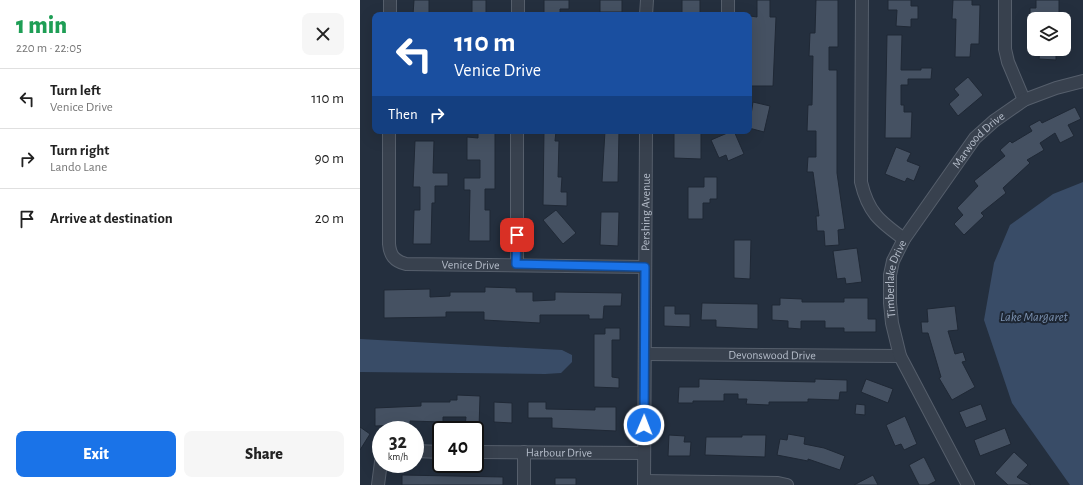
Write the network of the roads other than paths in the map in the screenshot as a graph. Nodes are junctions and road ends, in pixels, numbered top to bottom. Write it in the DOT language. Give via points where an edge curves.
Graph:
graph roads {
  1 [pos="390,0"];
  2 [pos="518,0"];
  3 [pos="647,0"];
  4 [pos="728,0"];
  5 [pos="862,0"];
  6 [pos="1005,0"];
  7 [pos="390,12"];
  8 [pos="518,12"];
  9 [pos="646,12"];
  10 [pos="728,12"];
  11 [pos="1083,81"];
  12 [pos="1024,100"];
  13 [pos="389,134"];
  14 [pos="517,134"];
  15 [pos="646,134"];
  16 [pos="904,239"];
  17 [pos="516,264"];
  18 [pos="645,267"];
  19 [pos="645,354"];
  20 [pos="900,356"];
  21 [pos="484,452"];
  22 [pos="524,452"];
  23 [pos="644,453"];
  24 [pos="380,473"];
  25 [pos="644,483"];
  26 [pos="378,485"];
  27 [pos="524,485"];
  28 [pos="787,485"];
  29 [pos="968,485"];
  1 -- 7 [label="street"];
  2 -- 8 [label="street"];
  3 -- 9 [label="street"];
  4 -- 10 [label="street"];
  5 -- 16 [label="street, Timberlake Drive" via="861,182 870,209 880,222"];
  6 -- 12 [label="street" via="1005,49"];
  11 -- 12 [label="street, Marwood Drive"];
  12 -- 16 [label="street, Marwood Drive" via="974,138"];
  13 -- 17 [label="street, Venice Drive" via="389,244 394,258 406,264"];
  14 -- 17 [label="street"];
  15 -- 18 [label="street, Pershing Avenue"];
  16 -- 20 [label="street, Timberlake Drive" via="893,261 890,289 892,323"];
  17 -- 18 [label="street, Venice Drive"];
  18 -- 19 [label="street, Pershing Avenue"];
  19 -- 20 [label="street, Devonswood Drive"];
  19 -- 23 [label="street, Pershing Avenue"];
  20 -- 29 [label="street, Timberlake Drive"];
  21 -- 22 [label="street, Harbour Drive"];
  22 -- 23 [label="street, Harbour Drive"];
  22 -- 27 [label="street"];
  23 -- 25 [label="street, Pershing Avenue"];
  24 -- 26 [label="street"];
  25 -- 28 [label="street"];
}
